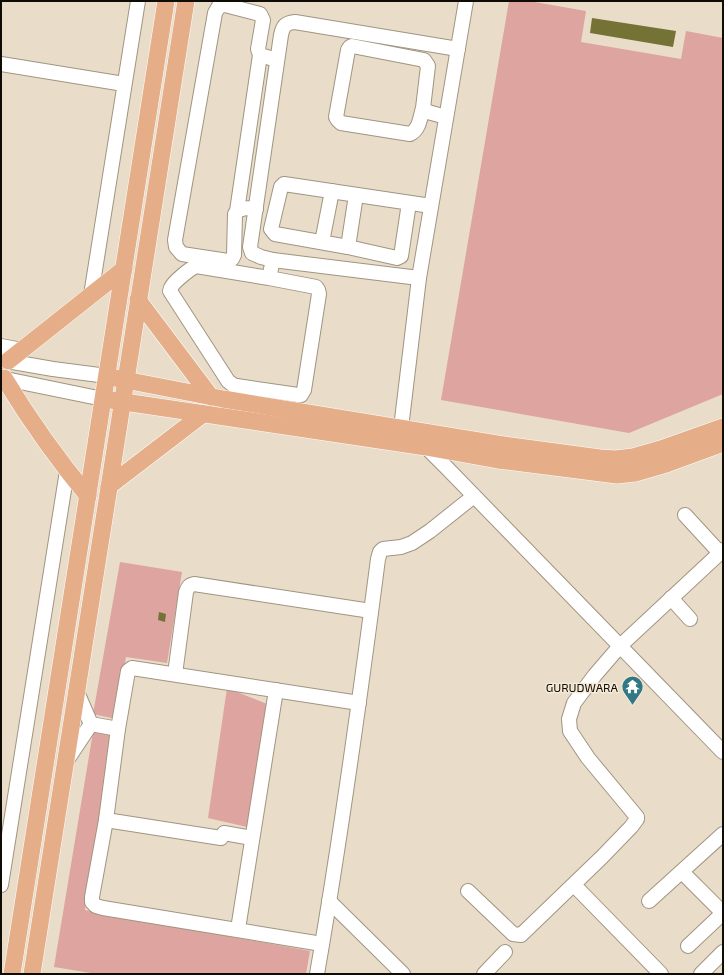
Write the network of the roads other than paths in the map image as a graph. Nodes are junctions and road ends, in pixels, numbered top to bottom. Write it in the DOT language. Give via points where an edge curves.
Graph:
graph roads {
  1 [pos="138,1"];
  2 [pos="166,1"];
  3 [pos="186,1"];
  4 [pos="466,1"];
  5 [pos="458,49"];
  6 [pos="260,55"];
  7 [pos="277,60"];
  8 [pos="1,64"];
  9 [pos="124,84"];
  10 [pos="423,108"];
  11 [pos="446,117"];
  12 [pos="332,191"];
  13 [pos="356,195"];
  14 [pos="409,203"];
  15 [pos="431,206"];
  16 [pos="256,209"];
  17 [pos="237,211"];
  18 [pos="322,242"];
  19 [pos="348,247"];
  20 [pos="273,260"];
  21 [pos="124,269"];
  22 [pos="269,278"];
  23 [pos="419,278"];
  24 [pos="92,295"];
  25 [pos="138,300"];
  26 [pos="1,346"];
  27 [pos="22,350"];
  28 [pos="5,360"];
  29 [pos="107,376"];
  30 [pos="2,378"];
  31 [pos="126,380"];
  32 [pos="211,397"];
  33 [pos="103,399"];
  34 [pos="123,402"];
  35 [pos="203,414"];
  36 [pos="723,427"];
  37 [pos="401,428"];
  38 [pos="723,443"];
  39 [pos="426,447"];
  40 [pos="67,471"];
  41 [pos="109,486"];
  42 [pos="88,496"];
  43 [pos="474,496"];
  44 [pos="685,515"];
  45 [pos="722,551"];
  46 [pos="671,598"];
  47 [pos="371,611"];
  48 [pos="690,619"];
  49 [pos="620,646"];
  50 [pos="174,674"];
  51 [pos="276,690"];
  52 [pos="77,692"];
  53 [pos="359,703"];
  54 [pos="91,724"];
  55 [pos="118,729"];
  56 [pos="720,744"];
  57 [pos="66,763"];
  58 [pos="106,820"];
  59 [pos="723,834"];
  60 [pos="252,838"];
  61 [pos="682,872"];
  62 [pos="1,885"];
  63 [pos="574,885"];
  64 [pos="468,891"];
  65 [pos="329,901"];
  66 [pos="649,901"];
  67 [pos="723,913"];
  68 [pos="238,930"];
  69 [pos="322,944"];
  70 [pos="688,946"];
  71 [pos="505,952"];
  72 [pos="723,952"];
  73 [pos="12,974"];
  74 [pos="32,974"];
  75 [pos="317,974"];
  76 [pos="403,974"];
  77 [pos="484,974"];
  78 [pos="661,974"];
  79 [pos="702,974"];
  1 -- 9 [label="street"];
  2 -- 21 [label="main road"];
  3 -- 25 [label="main road"];
  4 -- 5 [label="street"];
  5 -- 7 [label="street" via="295,22 288,23 283,28"];
  5 -- 11 [label="street"];
  6 -- 7 [label="street"];
  6 -- 17 [label="street"];
  6 -- 17 [label="street" via="258,50 263,20 260,14 225,5 219,6 215,12 176,232 176,247 182,254 228,261 232,259"];
  7 -- 16 [label="street"];
  8 -- 9 [label="street"];
  9 -- 24 [label="street"];
  10 -- 10 [label="street" via="428,66 424,60 350,47 336,116 341,123 410,134 416,130"];
  10 -- 11 [label="street"];
  11 -- 15 [label="street"];
  12 -- 13 [label="street"];
  12 -- 18 [label="street"];
  12 -- 18 [label="street" via="284,184 271,230 275,234"];
  13 -- 14 [label="street"];
  13 -- 19 [label="street"];
  14 -- 15 [label="street"];
  14 -- 19 [label="street" via="401,256 397,258"];
  15 -- 23 [label="street"];
  16 -- 17 [label="street" via="244,208"];
  16 -- 20 [label="street" via="250,247 252,253"];
  18 -- 19 [label="street"];
  20 -- 22 [label="street"];
  20 -- 23 [label="street"];
  21 -- 24 [label="main road"];
  21 -- 29 [label="main road"];
  22 -- 22 [label="street" via="316,287 318,290 304,390 301,395 233,385 170,291 173,284 196,266"];
  23 -- 37 [label="street"];
  24 -- 27 [label="main road"];
  25 -- 31 [label="main road"];
  25 -- 32 [label="main road"];
  26 -- 27 [label="street"];
  27 -- 28 [label="main road"];
  28 -- 29 [label="street"];
  29 -- 31 [label="main road"];
  29 -- 33 [label="main road"];
  30 -- 33 [label="street"];
  30 -- 40 [label="main road"];
  31 -- 32 [label="main road"];
  31 -- 34 [label="main road"];
  32 -- 37 [label="main road"];
  33 -- 34 [label="main road"];
  33 -- 42 [label="main road"];
  34 -- 35 [label="main road"];
  34 -- 41 [label="main road"];
  35 -- 39 [label="main road"];
  35 -- 41 [label="main road"];
  36 -- 37 [label="main road" via="654,451 615,459 497,444"];
  37 -- 39 [label="street"];
  38 -- 39 [label="main road" via="666,464 617,475 498,460"];
  39 -- 43 [label="street"];
  40 -- 42 [label="main road"];
  40 -- 62 [label="street"];
  41 -- 52 [label="main road"];
  42 -- 73 [label="main road"];
  43 -- 47 [label="street" via="412,543 383,549 380,552"];
  43 -- 49 [label="street"];
  44 -- 45 [label="street"];
  45 -- 46 [label="street"];
  46 -- 48 [label="street"];
  46 -- 49 [label="street"];
  47 -- 50 [label="street" via="194,584 188,587 186,592"];
  47 -- 53 [label="street"];
  49 -- 56 [label="street"];
  49 -- 63 [label="street" via="574,703 569,718 570,731 588,758 637,819"];
  50 -- 51 [label="street"];
  50 -- 55 [label="street" via="139,668 128,671"];
  51 -- 53 [label="street"];
  51 -- 60 [label="street"];
  52 -- 54 [label="street"];
  52 -- 57 [label="main road"];
  53 -- 65 [label="street"];
  54 -- 55 [label="street"];
  54 -- 57 [label="street"];
  55 -- 58 [label="street"];
  57 -- 74 [label="main road"];
  58 -- 60 [label="street"];
  58 -- 68 [label="street" via="92,897 92,902 96,906"];
  59 -- 61 [label="street"];
  60 -- 68 [label="street"];
  61 -- 66 [label="street"];
  61 -- 67 [label="street"];
  63 -- 64 [label="street" via="521,935 513,934"];
  63 -- 78 [label="street"];
  65 -- 69 [label="street"];
  65 -- 76 [label="street"];
  67 -- 70 [label="street"];
  68 -- 69 [label="street"];
  69 -- 75 [label="street"];
  71 -- 77 [label="street"];
  72 -- 79 [label="street"];
}
